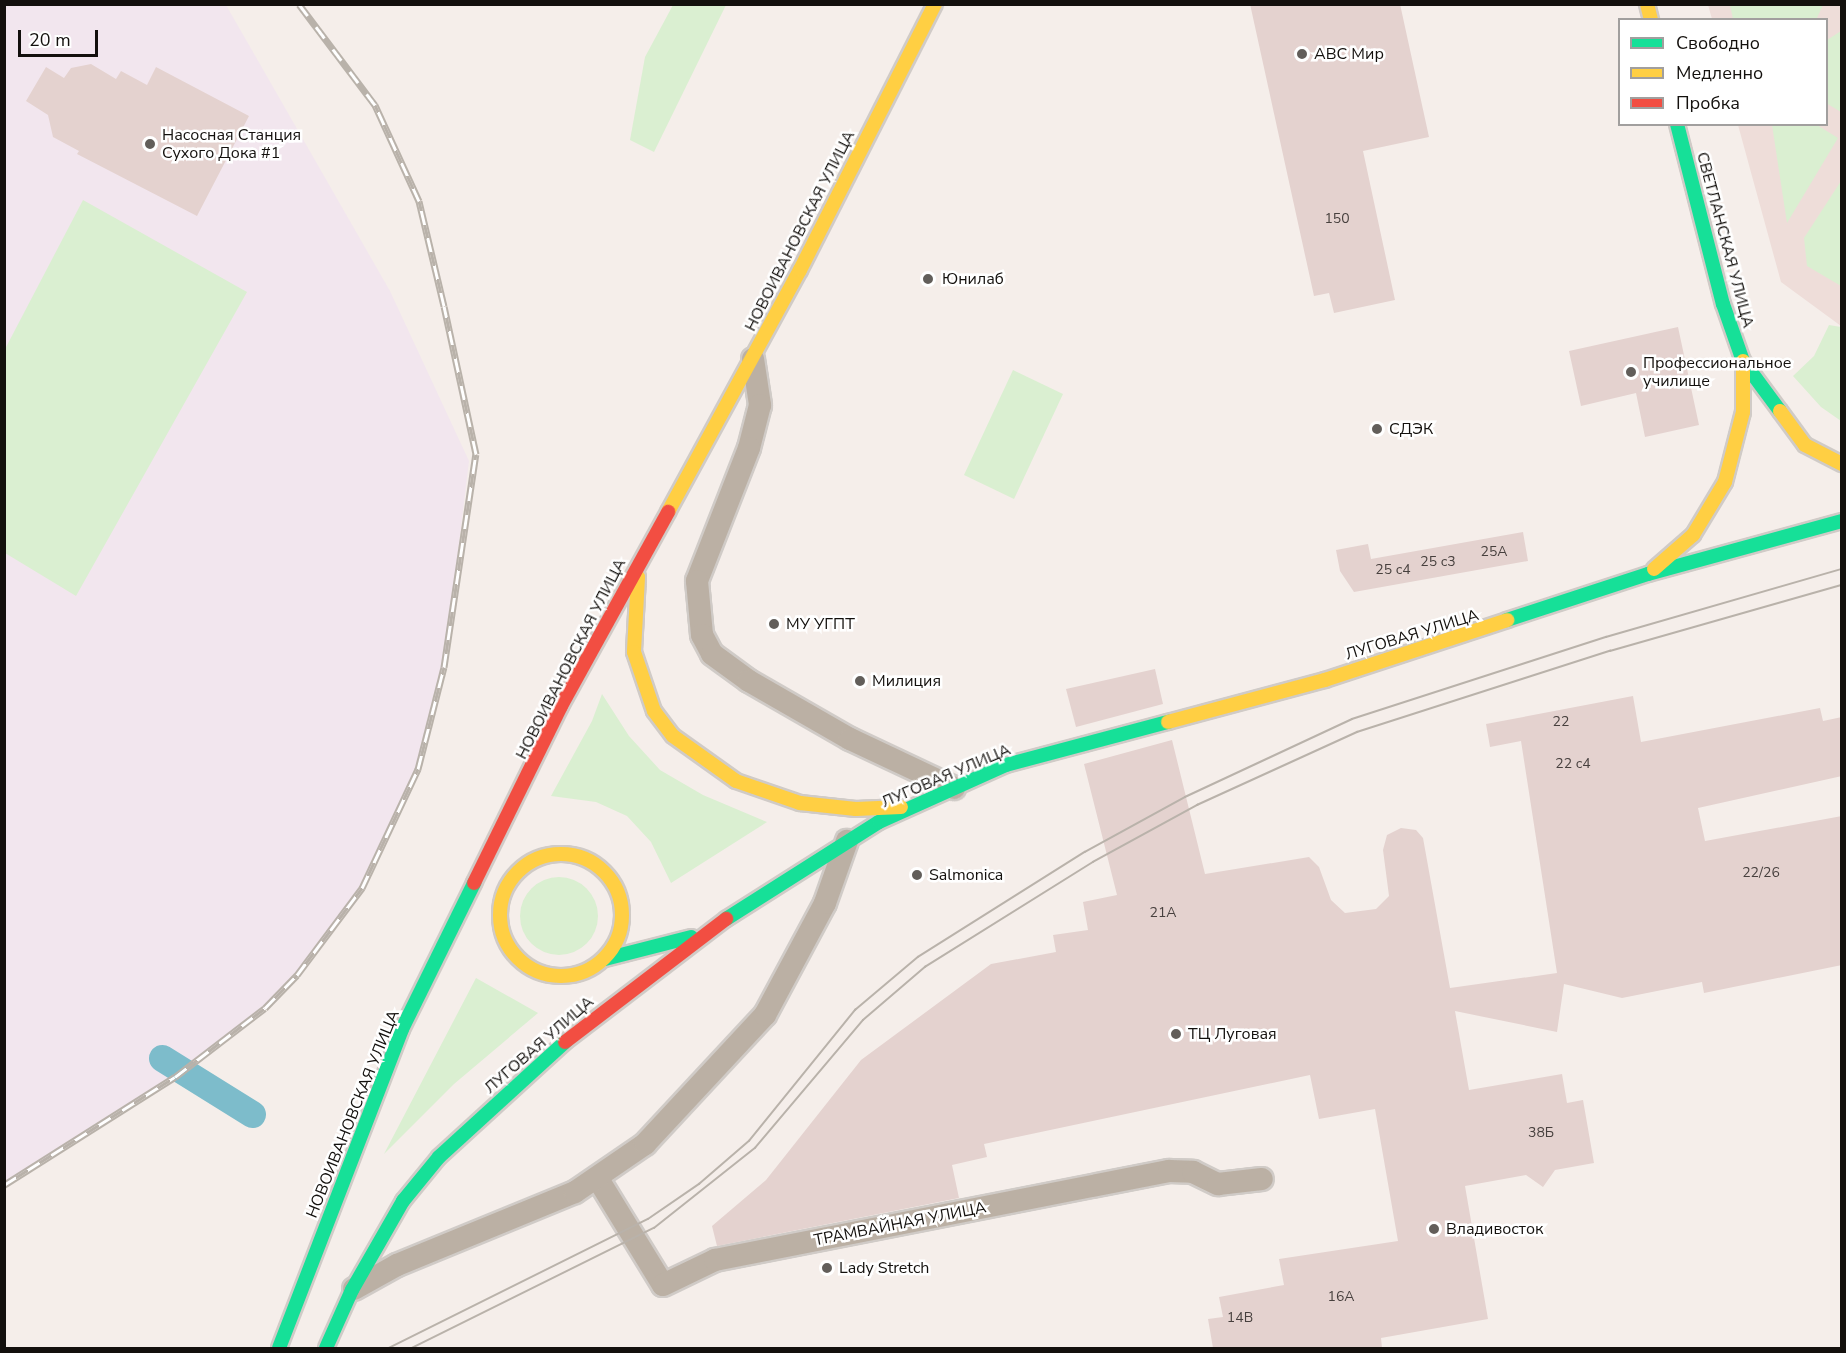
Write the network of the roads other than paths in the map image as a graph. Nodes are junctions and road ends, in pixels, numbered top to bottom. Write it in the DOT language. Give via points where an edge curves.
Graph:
graph roads {
  1 [pos="935,4"];
  2 [pos="1678,126"];
  3 [pos="753,359"];
  4 [pos="1743,361"];
  5 [pos="1842,464"];
  6 [pos="1842,521"];
  7 [pos="641,557"];
  8 [pos="1648,574"];
  9 [pos="954,788"];
  10 [pos="915,806"];
  11 [pos="514,807"];
  12 [pos="847,840"];
  13 [pos="508,884"];
  14 [pos="704,933"];
  15 [pos="450,935"];
  16 [pos="605,959"];
  17 [pos="596,981"];
  18 [pos="587,1002"];
  19 [pos="573,1035"];
  20 [pos="598,1179"];
  21 [pos="1262,1179"];
  22 [pos="352,1290"];
  23 [pos="279,1348"];
  24 [pos="326,1348"];
  1 -- 3 [label="main road, НОВОИВАНОВСКАЯ УЛИЦА"];
  2 -- 4 [label="main road, СВЕТЛАНСКАЯ УЛИЦА" via="1723,304"];
  3 -- 7 [label="main road, НОВОИВАНОВСКАЯ УЛИЦА"];
  3 -- 9 [label="street" via="760,405 749,448 697,581 702,635 712,654 749,681 850,740"];
  4 -- 5 [label="main road, СВЕТЛАНСКАЯ УЛИЦА" via="1805,445"];
  4 -- 8 [label="main road" via="1743,412 1725,482 1693,535"];
  6 -- 8 [label="main road, ЛУГОВАЯ УЛИЦА"];
  7 -- 10 [label="main road" via="634,609 634,652 654,711 673,736 736,781 800,803 856,809"];
  7 -- 11 [label="main road, НОВОИВАНОВСКАЯ УЛИЦА" via="561,706"];
  8 -- 9 [label="main road, ЛУГОВАЯ УЛИЦА" via="1325,680 1006,765"];
  9 -- 10 [label="main road, ЛУГОВАЯ УЛИЦА"];
  10 -- 12 [label="main road, ЛУГОВАЯ УЛИЦА"];
  11 -- 13 [label="main road"];
  11 -- 15 [label="main road, НОВОИВАНОВСКАЯ УЛИЦА"];
  12 -- 14 [label="main road, ЛУГОВАЯ УЛИЦА"];
  12 -- 20 [label="street" via="825,903 765,1015 645,1144"];
  13 -- 15 [label="main road"];
  13 -- 16 [label="main road" via="499,915 508,946 518,959 531,969 562,978 578,975"];
  13 -- 16 [label="main road" via="527,864 553,854 580,857 598,867 613,882 622,908 620,935"];
  14 -- 16 [label="main road"];
  14 -- 19 [label="main road, ЛУГОВАЯ УЛИЦА"];
  15 -- 23 [label="main road, НОВОИВАНОВСКАЯ УЛИЦА" via="390,1059"];
  16 -- 17 [label="main road"];
  18 -- 19 [label="main road"];
  19 -- 22 [label="main road, ЛУГОВАЯ УЛИЦА" via="439,1157 403,1200"];
  20 -- 21 [label="street, ТРАМВАЙНАЯ УЛИЦА" via="663,1285 715,1260 1169,1171 1193,1172 1218,1184"];
  20 -- 22 [label="street" via="520,1216 397,1265"];
  22 -- 24 [label="main road, ЛУГОВАЯ УЛИЦА"];
}
